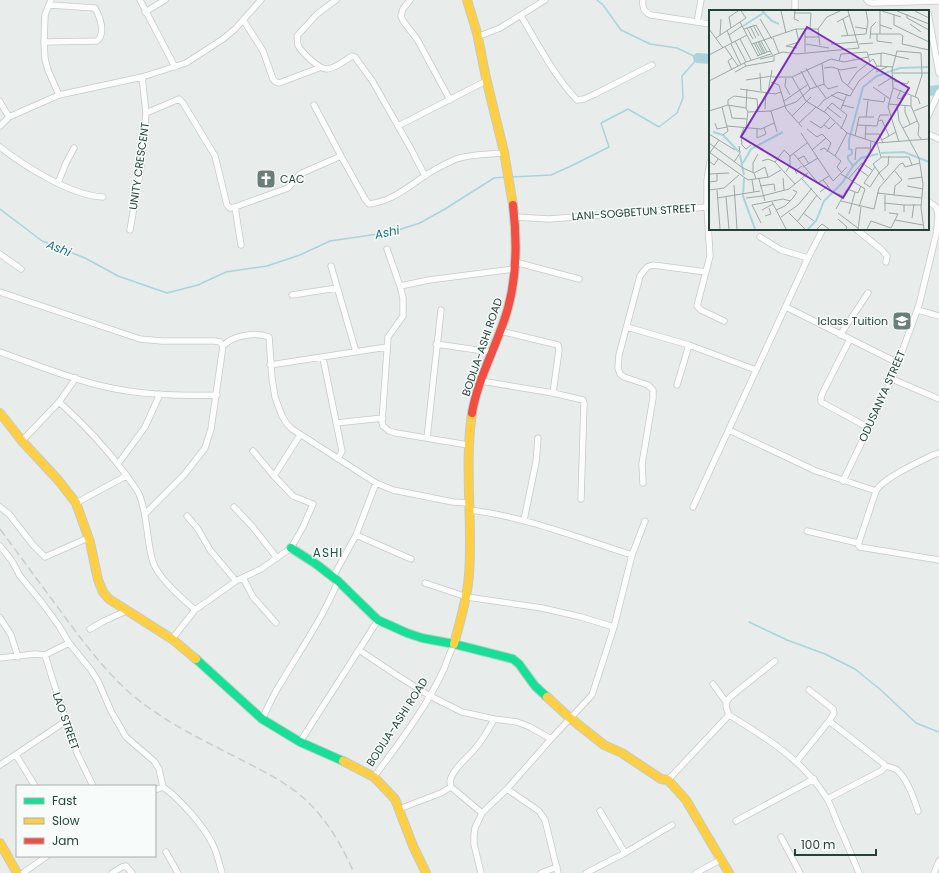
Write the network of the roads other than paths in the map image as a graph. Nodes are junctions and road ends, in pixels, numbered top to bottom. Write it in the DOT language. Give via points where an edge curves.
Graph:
graph roads {
  1 [pos="140,0"];
  2 [pos="165,0"];
  3 [pos="261,0"];
  4 [pos="336,0"];
  5 [pos="410,0"];
  6 [pos="467,0"];
  7 [pos="545,0"];
  8 [pos="643,0"];
  9 [pos="701,0"];
  10 [pos="867,0"];
  11 [pos="939,1"];
  12 [pos="926,2"];
  13 [pos="50,3"];
  14 [pos="928,10"];
  15 [pos="145,12"];
  16 [pos="521,16"];
  17 [pos="929,18"];
  18 [pos="244,21"];
  19 [pos="697,22"];
  20 [pos="709,24"];
  21 [pos="478,37"];
  22 [pos="44,42"];
  23 [pos="652,65"];
  24 [pos="175,67"];
  25 [pos="319,68"];
  26 [pos="939,73"];
  27 [pos="142,77"];
  28 [pos="486,81"];
  29 [pos="939,92"];
  30 [pos="59,95"];
  31 [pos="450,100"];
  32 [pos="0,102"];
  33 [pos="314,105"];
  34 [pos="146,113"];
  35 [pos="929,114"];
  36 [pos="9,117"];
  37 [pos="0,126"];
  38 [pos="398,126"];
  39 [pos="929,134"];
  40 [pos="939,139"];
  41 [pos="0,147"];
  42 [pos="74,148"];
  43 [pos="504,153"];
  44 [pos="341,156"];
  45 [pos="709,166"];
  46 [pos="424,176"];
  47 [pos="58,183"];
  48 [pos="103,197"];
  49 [pos="929,202"];
  50 [pos="235,207"];
  51 [pos="708,207"];
  52 [pos="515,217"];
  53 [pos="130,230"];
  54 [pos="822,230"];
  55 [pos="857,230"];
  56 [pos="760,237"];
  57 [pos="241,245"];
  58 [pos="387,249"];
  59 [pos="0,254"];
  60 [pos="808,258"];
  61 [pos="886,262"];
  62 [pos="514,265"];
  63 [pos="332,266"];
  64 [pos="21,269"];
  65 [pos="706,272"];
  66 [pos="579,279"];
  67 [pos="400,286"];
  68 [pos="337,288"];
  69 [pos="0,292"];
  70 [pos="868,293"];
  71 [pos="292,295"];
  72 [pos="786,307"];
  73 [pos="441,310"];
  74 [pos="918,310"];
  75 [pos="939,316"];
  76 [pos="724,320"];
  77 [pos="627,327"];
  78 [pos="500,331"];
  79 [pos="840,334"];
  80 [pos="850,340"];
  81 [pos="436,344"];
  82 [pos="689,345"];
  83 [pos="223,346"];
  84 [pos="387,347"];
  85 [pos="0,352"];
  86 [pos="356,352"];
  87 [pos="491,352"];
  88 [pos="323,358"];
  89 [pos="898,363"];
  90 [pos="270,365"];
  91 [pos="756,370"];
  92 [pos="76,378"];
  93 [pos="892,379"];
  94 [pos="481,381"];
  95 [pos="677,385"];
  96 [pos="553,393"];
  97 [pos="160,394"];
  98 [pos="217,395"];
  99 [pos="939,399"];
  100 [pos="59,402"];
  101 [pos="0,413"];
  102 [pos="383,418"];
  103 [pos="336,423"];
  104 [pos="869,428"];
  105 [pos="729,430"];
  106 [pos="300,435"];
  107 [pos="427,438"];
  108 [pos="538,438"];
  109 [pos="22,441"];
  110 [pos="468,445"];
  111 [pos="254,451"];
  112 [pos="939,453"];
  113 [pos="338,459"];
  114 [pos="118,464"];
  115 [pos="126,476"];
  116 [pos="274,476"];
  117 [pos="843,481"];
  118 [pos="376,482"];
  119 [pos="643,483"];
  120 [pos="876,490"];
  121 [pos="581,498"];
  122 [pos="76,503"];
  123 [pos="470,506"];
  124 [pos="0,507"];
  125 [pos="234,507"];
  126 [pos="693,507"];
  127 [pos="145,514"];
  128 [pos="187,516"];
  129 [pos="524,520"];
  130 [pos="645,521"];
  131 [pos="807,531"];
  132 [pos="356,535"];
  133 [pos="88,538"];
  134 [pos="858,543"];
  135 [pos="0,546"];
  136 [pos="291,548"];
  137 [pos="632,555"];
  138 [pos="277,558"];
  139 [pos="411,559"];
  140 [pos="939,560"];
  141 [pos="243,578"];
  142 [pos="336,579"];
  143 [pos="236,581"];
  144 [pos="425,583"];
  145 [pos="467,597"];
  146 [pos="195,610"];
  147 [pos="126,611"];
  148 [pos="0,618"];
  149 [pos="378,620"];
  150 [pos="276,623"];
  151 [pos="614,627"];
  152 [pos="90,629"];
  153 [pos="172,639"];
  154 [pos="69,643"];
  155 [pos="454,644"];
  156 [pos="360,650"];
  157 [pos="45,655"];
  158 [pos="18,656"];
  159 [pos="0,658"];
  160 [pos="775,661"];
  161 [pos="713,684"];
  162 [pos="810,690"];
  163 [pos="430,696"];
  164 [pos="726,702"];
  165 [pos="729,715"];
  166 [pos="570,718"];
  167 [pos="262,719"];
  168 [pos="494,719"];
  169 [pos="66,721"];
  170 [pos="830,721"];
  171 [pos="551,739"];
  172 [pos="300,742"];
  173 [pos="16,755"];
  174 [pos="797,761"];
  175 [pos="0,765"];
  176 [pos="885,766"];
  177 [pos="374,777"];
  178 [pos="814,779"];
  179 [pos="668,780"];
  180 [pos="34,785"];
  181 [pos="93,785"];
  182 [pos="451,786"];
  183 [pos="163,787"];
  184 [pos="507,789"];
  185 [pos="156,790"];
  186 [pos="827,799"];
  187 [pos="399,809"];
  188 [pos="600,811"];
  189 [pos="918,811"];
  190 [pos="482,814"];
  191 [pos="736,821"];
  192 [pos="672,825"];
  193 [pos="781,837"];
  194 [pos="0,844"];
  195 [pos="166,852"];
  196 [pos="625,854"];
  197 [pos="46,857"];
  198 [pos="722,859"];
  199 [pos="939,861"];
  200 [pos="558,870"];
  201 [pos="17,873"];
  202 [pos="23,873"];
  203 [pos="112,873"];
  204 [pos="132,873"];
  205 [pos="178,873"];
  206 [pos="222,873"];
  207 [pos="426,873"];
  208 [pos="481,873"];
  209 [pos="541,873"];
  210 [pos="586,873"];
  211 [pos="696,873"];
  212 [pos="729,873"];
  213 [pos="800,873"];
  214 [pos="859,873"];
  215 [pos="934,873"];
  1 -- 15 [label="street"];
  2 -- 15 [label="street"];
  3 -- 18 [label="street"];
  4 -- 25 [label="street" via="317,14 297,36 298,45"];
  5 -- 31 [label="street" via="401,16 403,21 417,39"];
  6 -- 21 [label="street, BODIJA-ASHI ROAD"];
  7 -- 16 [label="street"];
  8 -- 19 [label="street" via="643,8 651,15"];
  9 -- 19 [label="street"];
  10 -- 12 [label="street" via="872,3"];
  11 -- 12 [label="street"];
  12 -- 14 [label="street"];
  13 -- 22 [label="street" via="45,15"];
  13 -- 22 [label="street" via="95,8 102,33 97,41"];
  15 -- 24 [label="street"];
  16 -- 21 [label="street"];
  16 -- 23 [label="street" via="577,100 584,100"];
  17 -- 26 [label="street"];
  18 -- 24 [label="street" via="195,58"];
  18 -- 25 [label="street" via="263,51 276,82"];
  19 -- 20 [label="street"];
  21 -- 28 [label="street, BODIJA-ASHI ROAD"];
  22 -- 30 [label="street" via="48,70"];
  24 -- 27 [label="street"];
  25 -- 38 [label="street" via="332,68 352,56 355,57 373,82"];
  27 -- 30 [label="street"];
  27 -- 34 [label="street, UNITY CRESCENT"];
  28 -- 31 [label="street"];
  28 -- 43 [label="street, BODIJA-ASHI ROAD"];
  29 -- 35 [label="street"];
  30 -- 36 [label="street"];
  31 -- 38 [label="street"];
  32 -- 36 [label="street"];
  33 -- 44 [label="street"];
  34 -- 50 [label="street" via="182,100 215,156 227,205 230,208"];
  34 -- 53 [label="street, UNITY CRESCENT" via="141,167"];
  36 -- 37 [label="street"];
  38 -- 46 [label="street"];
  39 -- 40 [label="street"];
  41 -- 47 [label="street" via="23,164"];
  42 -- 47 [label="street"];
  43 -- 46 [label="street" via="456,160"];
  43 -- 52 [label="street, BODIJA-ASHI ROAD"];
  44 -- 46 [label="street" via="369,204 400,194"];
  44 -- 50 [label="street" via="300,174 288,188"];
  45 -- 51 [label="street, LANI-SOGBETUN STREET" via="706,180"];
  47 -- 48 [label="street" via="84,194"];
  49 -- 74 [label="street, ODUSANYA STREET" via="936,207 938,219"];
  50 -- 57 [label="street"];
  51 -- 52 [label="street, LANI-SOGBETUN STREET" via="549,218"];
  51 -- 65 [label="street" via="710,256"];
  52 -- 62 [label="street, BODIJA-ASHI ROAD"];
  54 -- 60 [label="street"];
  55 -- 61 [label="street" via="882,250 887,256"];
  56 -- 60 [label="street" via="781,250"];
  58 -- 67 [label="street"];
  59 -- 64 [label="street"];
  60 -- 72 [label="street"];
  62 -- 66 [label="street"];
  62 -- 67 [label="street"];
  62 -- 78 [label="street, BODIJA-ASHI ROAD" via="512,291"];
  63 -- 68 [label="street"];
  65 -- 76 [label="street" via="697,306"];
  65 -- 77 [label="street" via="654,265 647,267 640,276"];
  67 -- 84 [label="street" via="403,316 388,337"];
  68 -- 71 [label="street"];
  68 -- 86 [label="street"];
  69 -- 83 [label="street" via="138,338 162,341 215,341"];
  70 -- 79 [label="street"];
  72 -- 79 [label="street"];
  72 -- 91 [label="street"];
  73 -- 81 [label="street"];
  74 -- 75 [label="street"];
  74 -- 89 [label="street, ODUSANYA STREET"];
  77 -- 82 [label="street"];
  77 -- 119 [label="street" via="619,355 620,374 648,385 653,390 642,464"];
  78 -- 87 [label="street, BODIJA-ASHI ROAD"];
  78 -- 96 [label="street" via="558,345"];
  79 -- 80 [label="street"];
  80 -- 89 [label="street"];
  80 -- 104 [label="street" via="820,397 821,402"];
  81 -- 87 [label="street"];
  81 -- 107 [label="street"];
  82 -- 91 [label="street"];
  82 -- 95 [label="street"];
  83 -- 90 [label="street" via="250,335 269,337"];
  83 -- 98 [label="street"];
  84 -- 86 [label="street"];
  84 -- 102 [label="street"];
  85 -- 92 [label="street"];
  86 -- 88 [label="street"];
  87 -- 94 [label="street, BODIJA-ASHI ROAD"];
  88 -- 90 [label="street"];
  88 -- 103 [label="street"];
  89 -- 93 [label="street, ODUSANYA STREET"];
  90 -- 106 [label="street" via="274,397 287,424"];
  91 -- 105 [label="street"];
  92 -- 97 [label="street" via="111,388"];
  92 -- 100 [label="street"];
  93 -- 99 [label="street"];
  93 -- 104 [label="street, ODUSANYA STREET"];
  94 -- 96 [label="street"];
  94 -- 110 [label="street, BODIJA-ASHI ROAD"];
  96 -- 121 [label="street" via="579,398 584,403"];
  97 -- 98 [label="street"];
  97 -- 114 [label="street" via="145,427"];
  98 -- 127 [label="street" via="212,429 204,448 184,475"];
  100 -- 109 [label="street"];
  100 -- 114 [label="street" via="87,428"];
  101 -- 109 [label="street"];
  102 -- 103 [label="street"];
  102 -- 107 [label="street" via="383,426 389,431"];
  103 -- 113 [label="street" via="342,451"];
  104 -- 117 [label="street, ODUSANYA STREET"];
  105 -- 117 [label="street" via="816,472"];
  105 -- 126 [label="street"];
  106 -- 113 [label="street"];
  106 -- 116 [label="street"];
  107 -- 110 [label="street"];
  108 -- 129 [label="street" via="536,462"];
  109 -- 122 [label="street"];
  110 -- 123 [label="street, BODIJA-ASHI ROAD"];
  111 -- 116 [label="street"];
  112 -- 120 [label="street" via="896,475"];
  113 -- 118 [label="street"];
  114 -- 115 [label="street"];
  115 -- 122 [label="street"];
  115 -- 127 [label="street" via="138,492"];
  116 -- 136 [label="street" via="293,496 313,504"];
  117 -- 120 [label="street"];
  118 -- 123 [label="street" via="393,490"];
  118 -- 132 [label="street"];
  120 -- 134 [label="street"];
  122 -- 133 [label="street"];
  123 -- 129 [label="street"];
  123 -- 145 [label="street, BODIJA-ASHI ROAD"];
  124 -- 133 [label="street" via="9,514 45,557"];
  125 -- 138 [label="street"];
  127 -- 146 [label="street" via="153,563 158,572"];
  128 -- 143 [label="street" via="210,550"];
  129 -- 137 [label="street"];
  130 -- 137 [label="street"];
  131 -- 134 [label="street"];
  132 -- 139 [label="street"];
  132 -- 142 [label="street"];
  133 -- 147 [label="street" via="103,592 108,599"];
  134 -- 140 [label="street" via="860,547"];
  135 -- 154 [label="street"];
  136 -- 138 [label="street"];
  136 -- 142 [label="street"];
  137 -- 151 [label="street"];
  138 -- 141 [label="street"];
  141 -- 143 [label="street"];
  141 -- 150 [label="street" via="252,597"];
  142 -- 149 [label="street"];
  142 -- 167 [label="street" via="332,596"];
  143 -- 146 [label="street"];
  144 -- 145 [label="street"];
  145 -- 151 [label="street" via="542,608"];
  145 -- 155 [label="street, BODIJA-ASHI ROAD"];
  146 -- 153 [label="street"];
  147 -- 152 [label="street"];
  147 -- 153 [label="street"];
  148 -- 158 [label="street" via="11,635"];
  149 -- 155 [label="street" via="422,638"];
  149 -- 156 [label="street"];
  151 -- 166 [label="street" via="592,695"];
  153 -- 167 [label="street"];
  154 -- 157 [label="street"];
  154 -- 183 [label="street" via="98,681 126,737 149,756 159,769"];
  155 -- 163 [label="street, BODIJA-ASHI ROAD"];
  155 -- 166 [label="street" via="513,659 535,686"];
  156 -- 163 [label="street"];
  156 -- 172 [label="street"];
  157 -- 158 [label="street"];
  157 -- 169 [label="street, LAO STREET"];
  158 -- 159 [label="street"];
  160 -- 164 [label="street"];
  161 -- 164 [label="street"];
  162 -- 170 [label="street" via="833,709"];
  163 -- 168 [label="street" via="462,712"];
  163 -- 177 [label="street, BODIJA-ASHI ROAD"];
  164 -- 165 [label="street"];
  165 -- 174 [label="street"];
  165 -- 179 [label="street"];
  166 -- 171 [label="street"];
  166 -- 179 [label="street" via="604,745 622,753 661,780"];
  167 -- 172 [label="street"];
  168 -- 171 [label="street" via="517,722"];
  168 -- 182 [label="street" via="474,751 451,778"];
  169 -- 173 [label="street"];
  169 -- 181 [label="street, LAO STREET" via="77,753"];
  170 -- 174 [label="street"];
  170 -- 176 [label="street"];
  171 -- 184 [label="street"];
  172 -- 177 [label="street"];
  173 -- 175 [label="street"];
  173 -- 180 [label="street"];
  174 -- 178 [label="street"];
  176 -- 186 [label="street" via="881,771"];
  176 -- 189 [label="street" via="898,772 910,790"];
  177 -- 187 [label="street" via="395,799"];
  178 -- 186 [label="street"];
  178 -- 191 [label="street"];
  179 -- 198 [label="street" via="690,806"];
  182 -- 187 [label="street" via="441,793"];
  182 -- 190 [label="street"];
  183 -- 185 [label="street"];
  183 -- 206 [label="street" via="179,800 213,844"];
  184 -- 190 [label="street"];
  184 -- 200 [label="street" via="539,812 545,820"];
  186 -- 214 [label="street"];
  187 -- 207 [label="street" via="412,846"];
  188 -- 196 [label="street"];
  190 -- 208 [label="street" via="474,835"];
  192 -- 196 [label="street"];
  193 -- 213 [label="street"];
  194 -- 201 [label="street"];
  195 -- 205 [label="street"];
  196 -- 210 [label="street"];
  197 -- 202 [label="street"];
  198 -- 211 [label="street"];
  198 -- 212 [label="street"];
  199 -- 215 [label="street"];
  200 -- 209 [label="street"];
  203 -- 204 [label="street" via="126,866"];
}
